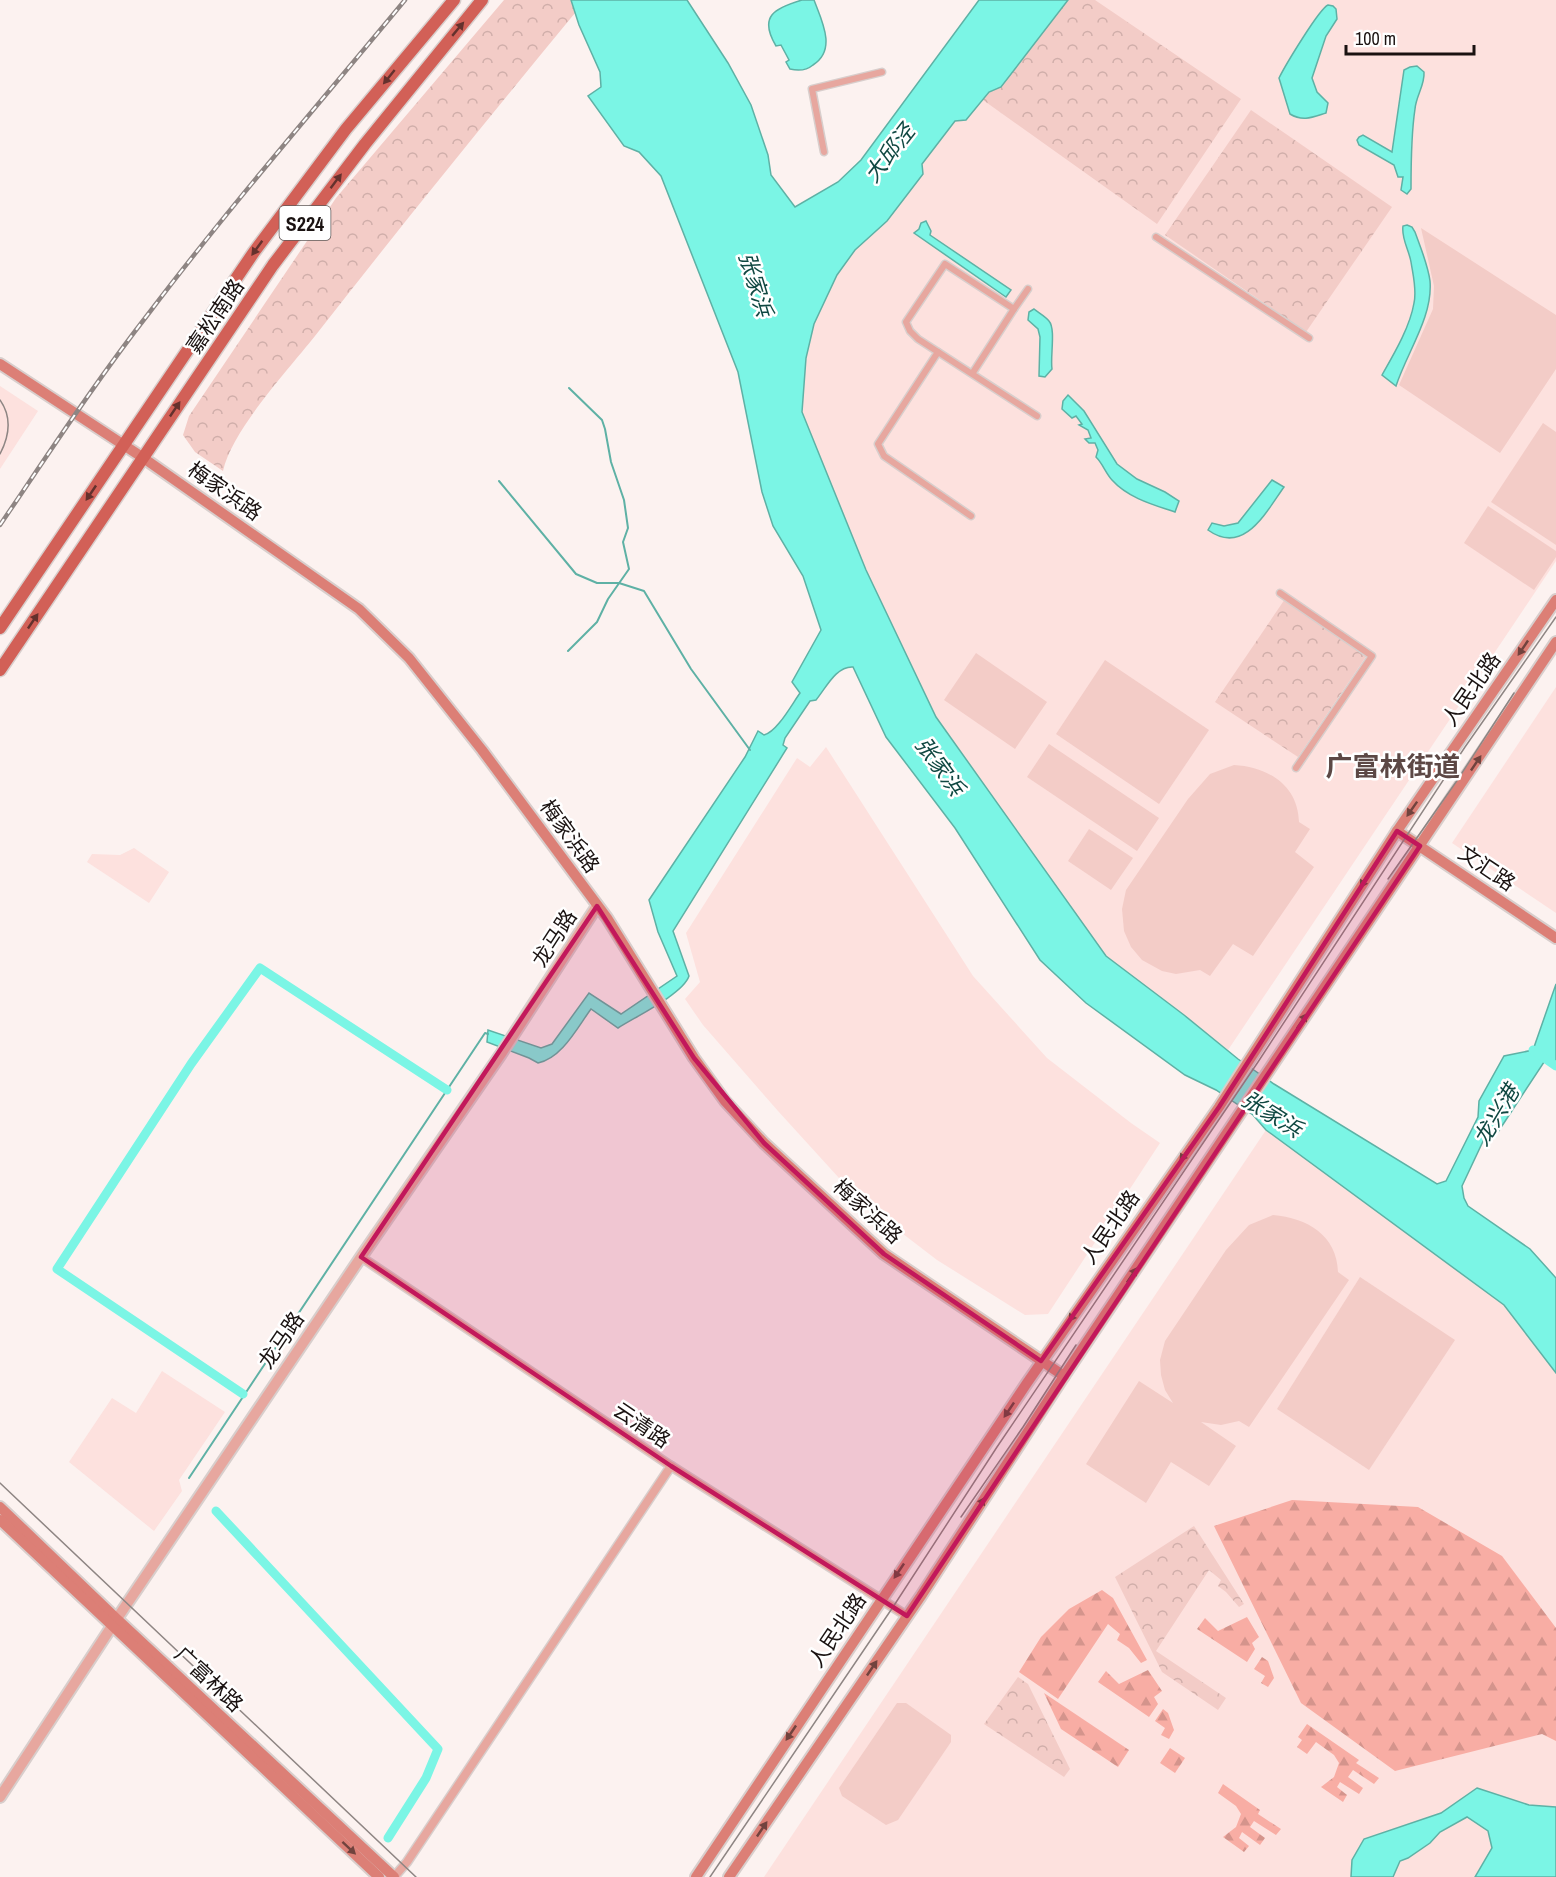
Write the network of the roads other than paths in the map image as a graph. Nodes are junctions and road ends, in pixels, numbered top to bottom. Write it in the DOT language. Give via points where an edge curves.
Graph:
graph roads {
  1 [pos="454,0"];
  2 [pos="483,0"];
  3 [pos="882,72"];
  4 [pos="824,152"];
  5 [pos="1156,237"];
  6 [pos="1028,289"];
  7 [pos="1014,309"];
  8 [pos="1309,338"];
  9 [pos="938,352"];
  10 [pos="0,364"];
  11 [pos="972,374"];
  12 [pos="1037,416"];
  13 [pos="124,445"];
  14 [pos="142,458"];
  15 [pos="971,516"];
  16 [pos="1280,593"];
  17 [pos="1556,600"];
  18 [pos="0,628"];
  19 [pos="1556,642"];
  20 [pos="0,670"];
  21 [pos="1296,768"];
  22 [pos="1397,831"];
  23 [pos="1420,846"];
  24 [pos="597,906"];
  25 [pos="1556,938"];
  26 [pos="361,1257"];
  27 [pos="1041,1361"];
  28 [pos="1064,1376"];
  29 [pos="671,1466"];
  30 [pos="0,1507"];
  31 [pos="0,1520"];
  32 [pos="880,1599"];
  33 [pos="907,1616"];
  34 [pos="114,1622"];
  35 [pos="0,1797"];
  36 [pos="379,1877"];
  37 [pos="394,1877"];
  38 [pos="696,1877"];
  39 [pos="729,1877"];
  1 -- 13 [label="main road, 嘉松南路 / S224, one-way" via="293,199"];
  14 -- 2 [label="main road, 嘉松南路 / S224, one-way" via="279,257"];
  3 -- 4 [label="street" via="812,89"];
  5 -- 8 [label="street"];
  6 -- 7 [label="street"];
  7 -- 9 [label="street" via="945,264 906,322 918,339"];
  7 -- 11 [label="street"];
  9 -- 11 [label="street"];
  9 -- 15 [label="street" via="878,444 884,456"];
  10 -- 13 [label="main road, 梅家浜路"];
  11 -- 12 [label="street"];
  13 -- 14 [label="main road, 梅家浜路"];
  13 -- 18 [label="main road, 嘉松南路 / S224, one-way"];
  20 -- 14 [label="main road, 嘉松南路 / S224, one-way"];
  14 -- 24 [label="main road, 梅家浜路" via="359,609 409,658"];
  16 -- 21 [label="street" via="1372,656"];
  17 -- 22 [label="main road, 人民北路, one-way"];
  23 -- 19 [label="main road, 人民北路, one-way"];
  22 -- 23 [label="main road, 文汇路"];
  22 -- 27 [label="main road, 人民北路, one-way" via="1219,1107"];
  23 -- 25 [label="main road, 文汇路"];
  28 -- 23 [label="main road, 人民北路, one-way"];
  24 -- 26 [label="street, 龙马路" via="516,1032"];
  24 -- 27 [label="main road, 梅家浜路" via="693,1058 725,1101 764,1143 884,1254"];
  26 -- 29 [label="street, 云清路"];
  26 -- 34 [label="street, 龙马路"];
  27 -- 28 [label="main road, 梅家浜路"];
  27 -- 32 [label="main road, 人民北路, one-way"];
  33 -- 28 [label="main road, 人民北路, one-way"];
  29 -- 32 [label="street, 云清路"];
  29 -- 37 [label="street"];
  30 -- 34 [label="main road, 广富林路"];
  31 -- 34 [label="main road, 广富林路"];
  32 -- 33 [label="street, 云清路"];
  32 -- 38 [label="main road, 人民北路, one-way"];
  39 -- 33 [label="main road, 人民北路, one-way"];
  34 -- 35 [label="street, 龙马路"];
  34 -- 36 [label="main road, 广富林路, one-way"];
  34 -- 37 [label="main road, 广富林路"];
}
